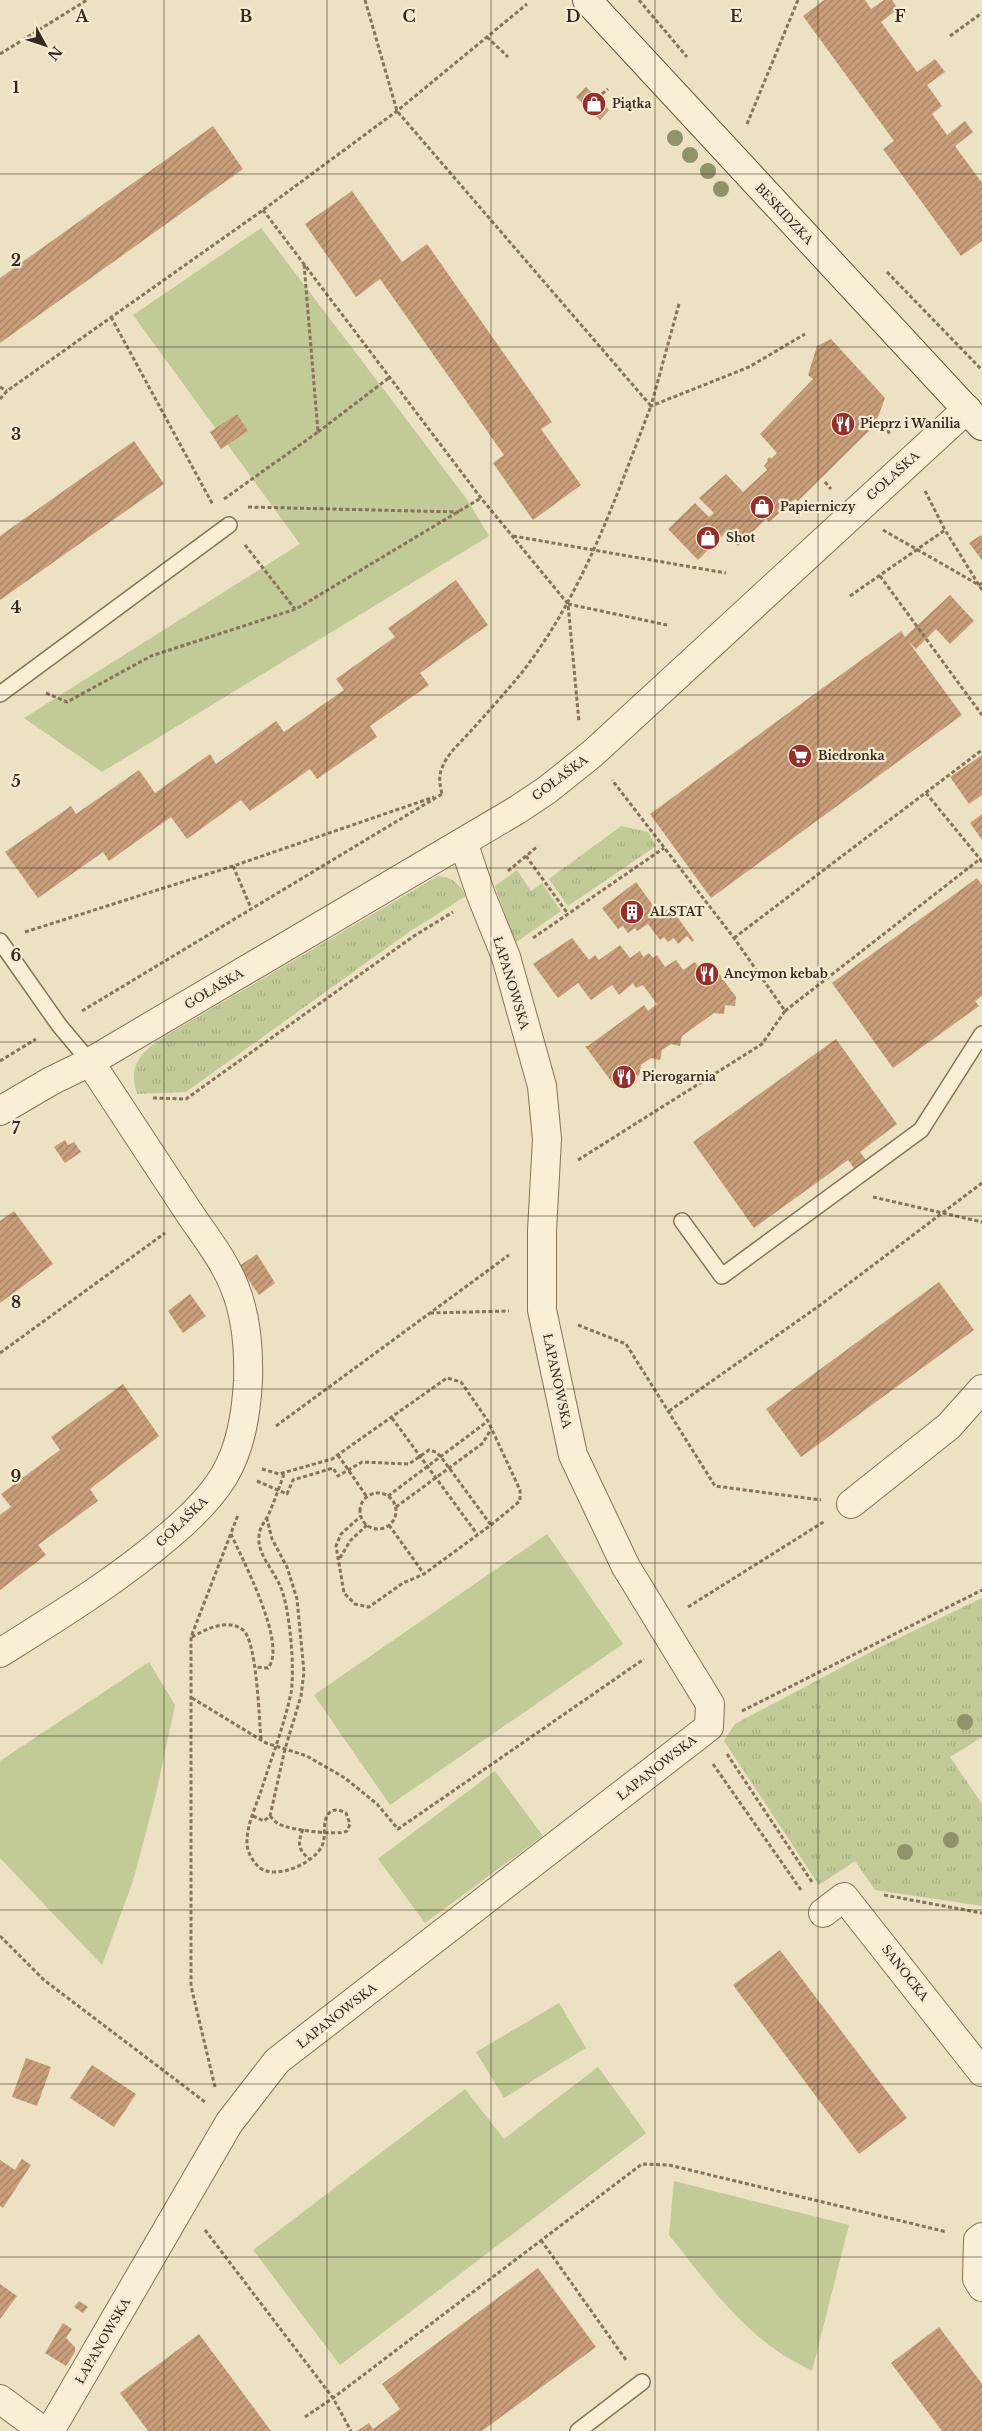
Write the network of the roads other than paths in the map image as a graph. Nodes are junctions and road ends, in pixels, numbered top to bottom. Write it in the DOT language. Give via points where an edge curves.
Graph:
graph roads {
  1 [pos="588,0"];
  2 [pos="974,418"];
  3 [pos="229,525"];
  4 [pos="0,694"];
  5 [pos="463,842"];
  6 [pos="0,941"];
  7 [pos="982,1034"];
  8 [pos="90,1062"];
  9 [pos="0,1111"];
  10 [pos="682,1221"];
  11 [pos="982,1389"];
  12 [pos="851,1504"];
  13 [pos="0,1653"];
  14 [pos="814,1905"];
  15 [pos="982,2072"];
  16 [pos="980,2238"];
  17 [pos="982,2287"];
  18 [pos="642,2382"];
  19 [pos="0,2399"];
  20 [pos="43,2431"];
  21 [pos="50,2431"];
  22 [pos="578,2431"];
  1 -- 2 [label="street, BESKIDZKA"];
  2 -- 5 [label="street, GOŁAŚKA" via="852,513 592,754 547,790"];
  3 -- 4 [label="lane"];
  5 -- 8 [label="street, GOŁAŚKA"];
  5 -- 21 [label="street, ŁAPANOWSKA" via="506,957 542,1086 547,1139 542,1310 573,1455 626,1566 710,1704 702,1733 278,2061 225,2119 212,2154"];
  6 -- 8 [label="lane" via="59,1025"];
  7 -- 10 [label="lane" via="922,1130 722,1276"];
  8 -- 9 [label="street, GOŁAŚKA"];
  8 -- 13 [label="street, GOŁAŚKA" via="228,1273 242,1310 249,1361 246,1412 224,1476 192,1516 148,1554 87,1599"];
  11 -- 12 [label="street" via="949,1426"];
  14 -- 15 [label="street, SANOCKA" via="844,1897"];
  16 -- 17 [label="street" via="977,2279"];
  18 -- 22 [label="lane"];
  19 -- 20 [label="street"];
}
